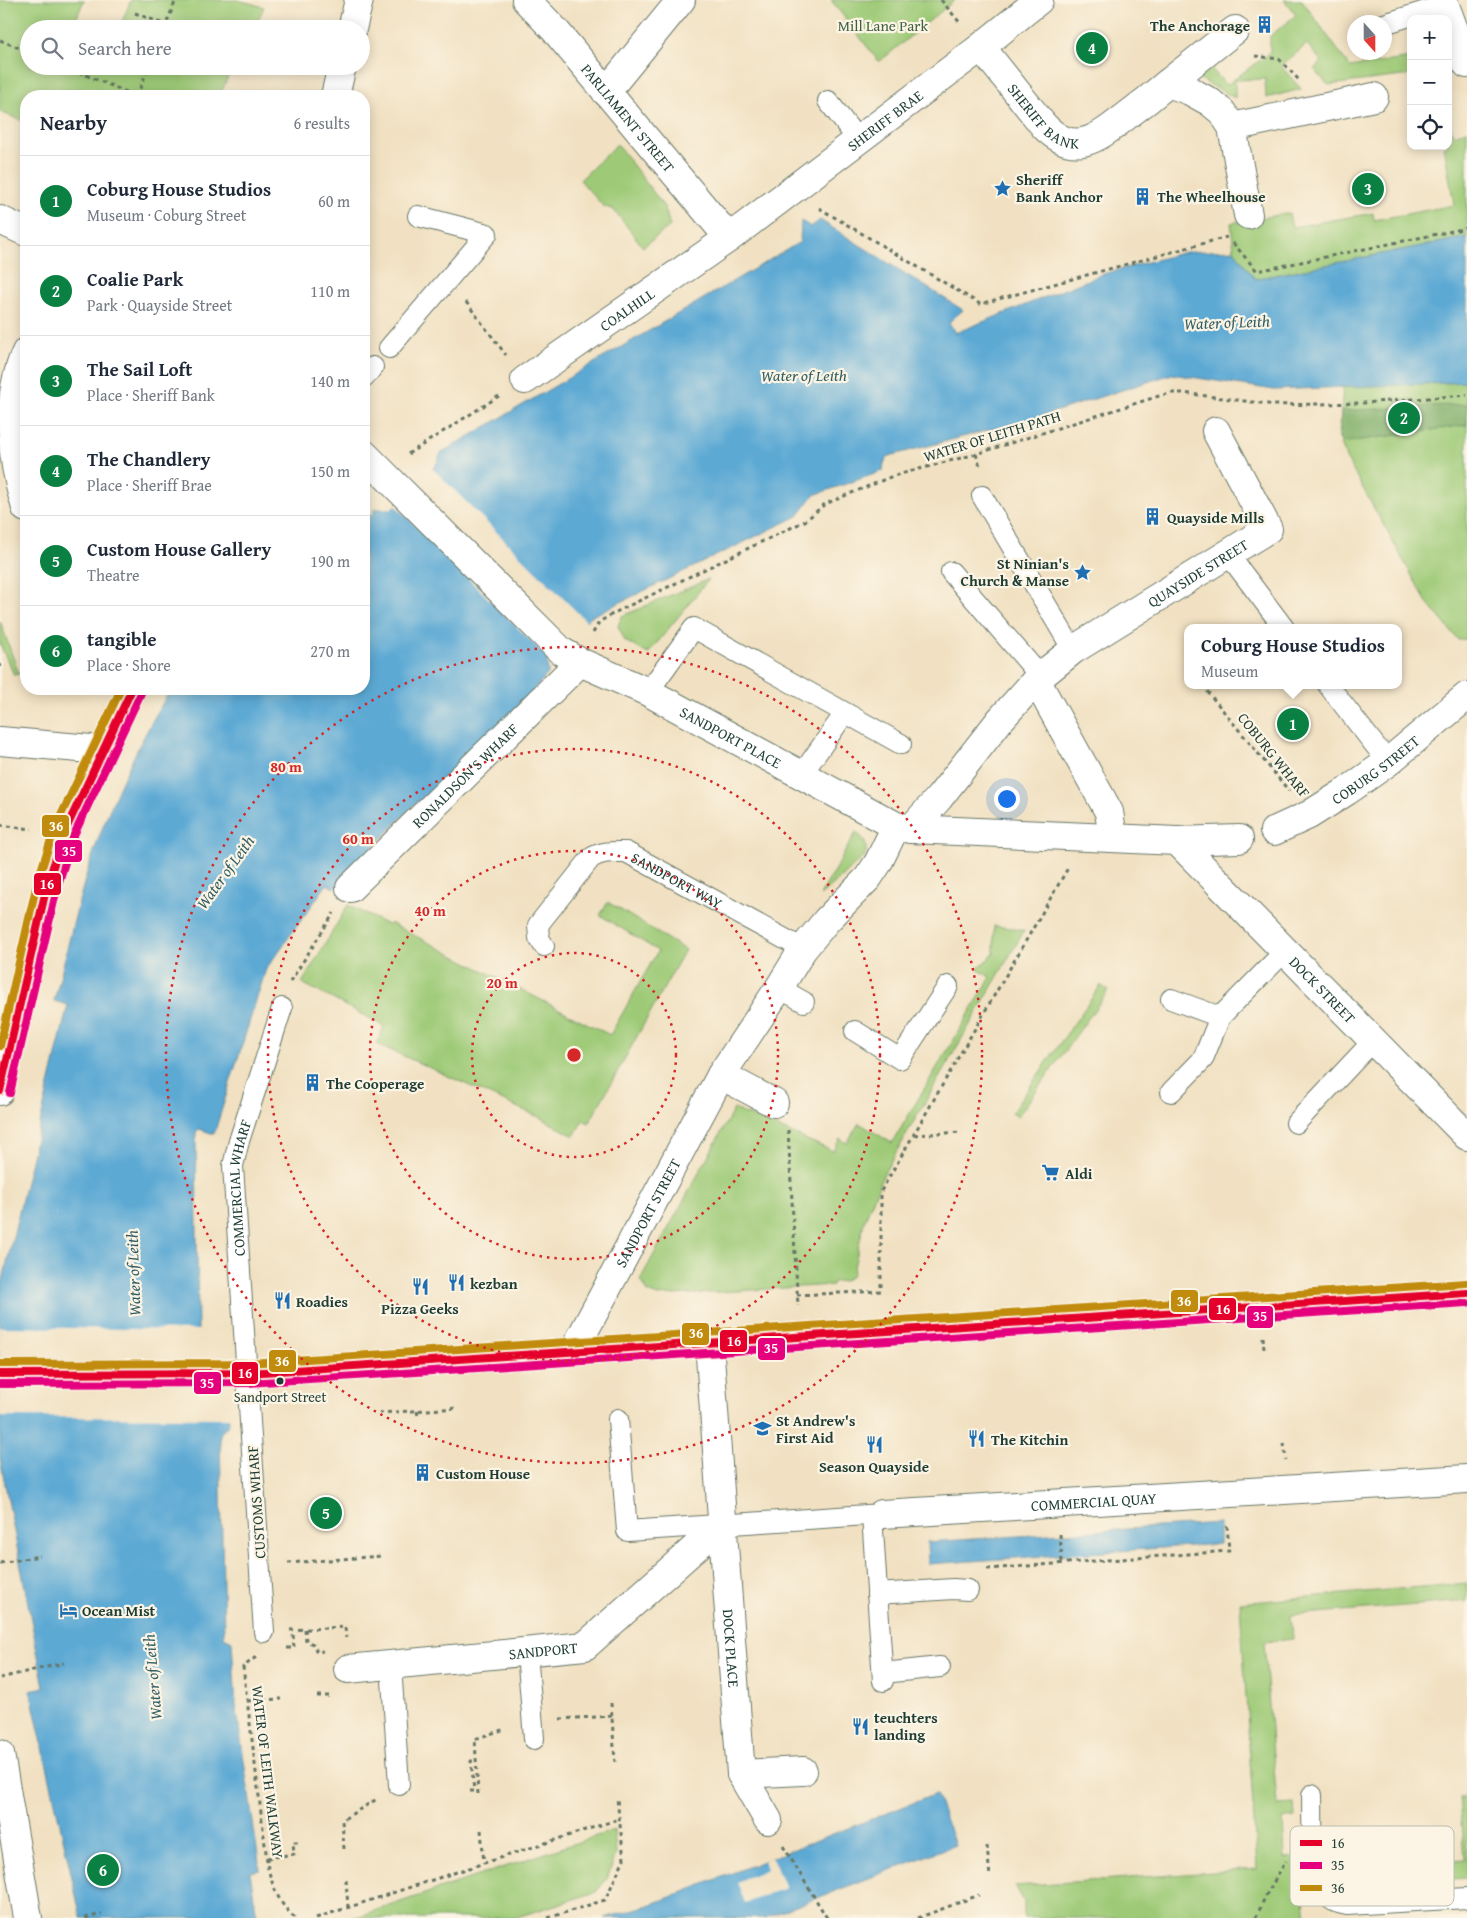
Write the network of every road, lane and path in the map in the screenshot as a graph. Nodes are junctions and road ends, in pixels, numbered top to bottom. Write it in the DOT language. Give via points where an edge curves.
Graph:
graph roads {
  1 [pos="176,0"];
  2 [pos="358,0"];
  3 [pos="526,0"];
  4 [pos="681,0"];
  5 [pos="1038,0"];
  6 [pos="1444,3"];
  7 [pos="135,13"];
  8 [pos="150,20"];
  9 [pos="168,20"];
  10 [pos="354,20"];
  11 [pos="1392,21"];
  12 [pos="1235,30"];
  13 [pos="0,40"];
  14 [pos="982,47"];
  15 [pos="20,48"];
  16 [pos="1467,64"];
  17 [pos="86,75"];
  18 [pos="145,75"];
  19 [pos="340,75"];
  20 [pos="1168,83"];
  21 [pos="122,90"];
  22 [pos="139,90"];
  23 [pos="336,90"];
  24 [pos="606,92"];
  25 [pos="1374,98"];
  26 [pos="828,101"];
  27 [pos="1316,110"];
  28 [pos="1232,128"];
  29 [pos="858,140"];
  30 [pos="791,190"];
  31 [pos="1248,215"];
  32 [pos="418,216"];
  33 [pos="0,220"];
  34 [pos="1467,228"];
  35 [pos="20,229"];
  36 [pos="729,238"];
  37 [pos="448,279"];
  38 [pos="389,348"];
  39 [pos="20,371"];
  40 [pos="524,380"];
  41 [pos="1467,395"];
  42 [pos="19,420"];
  43 [pos="1216,430"];
  44 [pos="370,460"];
  45 [pos="384,474"];
  46 [pos="20,487"];
  47 [pos="982,496"];
  48 [pos="1228,554"];
  49 [pos="951,572"];
  50 [pos="1281,624"];
  51 [pos="1073,650"];
  52 [pos="570,657"];
  53 [pos="1038,678"];
  54 [pos="1205,689"];
  55 [pos="1331,689"];
  56 [pos="648,692"];
  57 [pos="129,695"];
  58 [pos="1467,696"];
  59 [pos="845,713"];
  60 [pos="0,741"];
  61 [pos="901,744"];
  62 [pos="102,750"];
  63 [pos="1388,762"];
  64 [pos="802,774"];
  65 [pos="1309,815"];
  66 [pos="904,827"];
  67 [pos="1274,831"];
  68 [pos="1080,837"];
  69 [pos="1113,838"];
  70 [pos="1240,839"];
  71 [pos="1177,841"];
  72 [pos="350,888"];
  73 [pos="544,946"];
  74 [pos="802,949"];
  75 [pos="1285,951"];
  76 [pos="948,986"];
  77 [pos="772,998"];
  78 [pos="1171,999"];
  79 [pos="804,1002"];
  80 [pos="282,1008"];
  81 [pos="1220,1017"];
  82 [pos="855,1031"];
  83 [pos="1373,1041"];
  84 [pos="1,1075"];
  85 [pos="721,1075"];
  86 [pos="1171,1092"];
  87 [pos="774,1103"];
  88 [pos="1296,1123"];
  89 [pos="962,1132"];
  90 [pos="913,1135"];
  91 [pos="1467,1136"];
  92 [pos="1467,1293"];
  93 [pos="797,1296"];
  94 [pos="800,1337"];
  95 [pos="709,1343"];
  96 [pos="573,1352"];
  97 [pos="241,1373"];
  98 [pos="0,1374"];
  99 [pos="457,1408"];
  100 [pos="417,1411"];
  101 [pos="379,1413"];
  102 [pos="418,1416"];
  103 [pos="618,1420"];
  104 [pos="1467,1479"];
  105 [pos="1224,1494"];
  106 [pos="877,1514"];
  107 [pos="722,1524"];
  108 [pos="1060,1533"];
  109 [pos="40,1556"];
  110 [pos="382,1556"];
  111 [pos="1062,1563"];
  112 [pos="0,1564"];
  113 [pos="260,1564"];
  114 [pos="980,1570"];
  115 [pos="968,1590"];
  116 [pos="877,1594"];
  117 [pos="305,1629"];
  118 [pos="264,1632"];
  119 [pos="317,1652"];
  120 [pos="527,1652"];
  121 [pos="64,1663"];
  122 [pos="391,1665"];
  123 [pos="940,1667"];
  124 [pos="348,1669"];
  125 [pos="0,1678"];
  126 [pos="281,1699"];
  127 [pos="247,1701"];
  128 [pos="611,1703"];
  129 [pos="612,1716"];
  130 [pos="533,1730"];
  131 [pos="0,1754"];
  132 [pos="476,1761"];
  133 [pos="615,1762"];
  134 [pos="803,1771"];
  135 [pos="741,1774"];
  136 [pos="398,1785"];
  137 [pos="470,1791"];
  138 [pos="478,1794"];
  139 [pos="1312,1795"];
  140 [pos="617,1799"];
  141 [pos="619,1819"];
  142 [pos="768,1820"];
  143 [pos="1313,1826"];
  144 [pos="481,1830"];
  145 [pos="298,1842"];
  146 [pos="987,1846"];
  147 [pos="344,1849"];
  148 [pos="1290,1853"];
  149 [pos="267,1858"];
  150 [pos="484,1863"];
  151 [pos="990,1877"];
  152 [pos="346,1880"];
  153 [pos="979,1895"];
  154 [pos="1467,1898"];
  155 [pos="1454,1899"];
  156 [pos="348,1907"];
  157 [pos="102,1914"];
  158 [pos="28,1918"];
  159 [pos="85,1918"];
  160 [pos="295,1918"];
  161 [pos="316,1918"];
  162 [pos="548,1918"];
  163 [pos="827,1918"];
  164 [pos="918,1918"];
  165 [pos="1256,1918"];
  1 -- 9 [label="path"];
  2 -- 10 [label="street"];
  3 -- 24 [label="street, PARLIAMENT STREET"];
  4 -- 24 [label="street"];
  5 -- 14 [label="street, SHERIFF BRAE"];
  6 -- 11 [label="lane"];
  6 -- 16 [label="street"];
  7 -- 8 [label="path"];
  12 -- 20 [label="street, SHERIFF BANK"];
  12 -- 27 [label="path" via="1244,41 1245,54 1280,59 1310,92"];
  13 -- 15 [label="path"];
  14 -- 20 [label="street, SHERIFF BANK" via="1052,134 1063,141 1092,140"];
  14 -- 29 [label="street, SHERIFF BRAE"];
  17 -- 21 [label="path"];
  18 -- 22 [label="path"];
  19 -- 23 [label="street"];
  20 -- 28 [label="street" via="1210,102 1222,112"];
  24 -- 36 [label="street, PARLIAMENT STREET"];
  25 -- 27 [label="street"];
  26 -- 29 [label="lane"];
  27 -- 28 [label="street"];
  28 -- 31 [label="street"];
  29 -- 30 [label="street, SHERIFF BRAE"];
  30 -- 34 [label="path" via="980,304 1228,237 1257,271"];
  30 -- 36 [label="street, SHERIFF BRAE"];
  32 -- 37 [label="lane" via="487,234"];
  33 -- 35 [label="street"];
  36 -- 40 [label="street, COALHILL"];
  37 -- 38 [label="lane"];
  37 -- 40 [label="path"];
  39 -- 42 [label="street"];
  40 -- 45 [label="path" via="402,458"];
  41 -- 52 [label="path, WATER OF LEITH PATH" via="1363,403 1275,405 1172,393 894,476 825,504 805,521 599,622 590,645"];
  42 -- 46 [label="street" via="12,444"];
  43 -- 48 [label="street, QUAYSIDE STREET" via="1268,528"];
  44 -- 45 [label="street, SANDPORT PLACE"];
  45 -- 52 [label="street, SANDPORT PLACE"];
  47 -- 51 [label="lane"];
  48 -- 50 [label="lane"];
  48 -- 51 [label="street, QUAYSIDE STREET"];
  49 -- 53 [label="lane"];
  51 -- 53 [label="street, QUAYSIDE STREET"];
  52 -- 56 [label="street, SANDPORT PLACE"];
  52 -- 72 [label="street, RONALDSON'S WHARF"];
  53 -- 66 [label="street, QUAYSIDE STREET" via="1000,720 939,798"];
  53 -- 69 [label="street" via="1109,812"];
  54 -- 65 [label="path, COBURG WHARF"];
  55 -- 63 [label="lane"];
  56 -- 59 [label="lane" via="694,628"];
  56 -- 64 [label="street, SANDPORT PLACE"];
  57 -- 62 [label="street"];
  58 -- 63 [label="street, COBURG STREET"];
  59 -- 61 [label="lane"];
  59 -- 64 [label="lane"];
  60 -- 62 [label="street"];
  62 -- 84 [label="street" via="64,833 47,885"];
  63 -- 65 [label="street, COBURG STREET"];
  64 -- 66 [label="street, SANDPORT PLACE"];
  65 -- 67 [label="street, COBURG STREET"];
  66 -- 68 [label="street, SANDPORT PLACE"];
  66 -- 74 [label="street" via="868,878"];
  68 -- 69 [label="street, SANDPORT PLACE"];
  68 -- 90 [label="path" via="1067,869"];
  69 -- 71 [label="street, SANDPORT PLACE"];
  70 -- 71 [label="street"];
  71 -- 75 [label="street, DOCK STREET"];
  72 -- 80 [label="path" via="291,981"];
  73 -- 74 [label="lane, SANDPORT WAY" via="539,938 538,925 591,858 606,852 626,852"];
  74 -- 77 [label="street"];
  75 -- 81 [label="lane"];
  75 -- 83 [label="street, DOCK STREET"];
  76 -- 82 [label="lane" via="900,1059"];
  77 -- 79 [label="lane"];
  77 -- 85 [label="street, SANDPORT STREET"];
  78 -- 81 [label="lane"];
  80 -- 97 [label="lane, COMMERCIAL WHARF" via="233,1166"];
  81 -- 86 [label="lane" via="1203,1059"];
  83 -- 88 [label="lane"];
  83 -- 91 [label="street, DOCK STREET"];
  85 -- 87 [label="street"];
  85 -- 96 [label="street, SANDPORT STREET"];
  87 -- 93 [label="path" via="774,1113 788,1122"];
  89 -- 90 [label="path"];
  90 -- 93 [label="path" via="881,1191 881,1291"];
  92 -- 94 [label="main road"];
  93 -- 94 [label="path"];
  94 -- 95 [label="main road"];
  95 -- 96 [label="main road"];
  95 -- 107 [label="street, DOCK PLACE"];
  96 -- 97 [label="main road"];
  97 -- 98 [label="main road"];
  97 -- 113 [label="lane, CUSTOMS WHARF"];
  99 -- 100 [label="path"];
  100 -- 101 [label="path"];
  100 -- 102 [label="path"];
  103 -- 107 [label="lane" via="627,1531"];
  104 -- 105 [label="street, COMMERCIAL QUAY"];
  105 -- 106 [label="street, COMMERCIAL QUAY"];
  105 -- 111 [label="path" via="1229,1551"];
  106 -- 107 [label="lane, COMMERCIAL QUAY"];
  106 -- 116 [label="lane"];
  107 -- 120 [label="street, SANDPORT" via="585,1646"];
  107 -- 135 [label="street, DOCK PLACE"];
  108 -- 111 [label="path"];
  109 -- 112 [label="path"];
  110 -- 113 [label="path"];
  111 -- 114 [label="path"];
  113 -- 118 [label="lane, CUSTOMS WHARF"];
  115 -- 116 [label="lane"];
  116 -- 123 [label="lane" via="883,1677"];
  117 -- 118 [label="path"];
  117 -- 119 [label="path" via="306,1641 313,1644"];
  117 -- 124 [label="path" via="345,1627"];
  118 -- 127 [label="path, WATER OF LEITH WALKWAY" via="266,1650 243,1667"];
  120 -- 122 [label="street, SANDPORT"];
  120 -- 130 [label="lane"];
  121 -- 125 [label="path"];
  122 -- 124 [label="street, SANDPORT"];
  122 -- 136 [label="lane"];
  126 -- 127 [label="path"];
  127 -- 149 [label="path, WATER OF LEITH WALKWAY"];
  128 -- 129 [label="path"];
  129 -- 130 [label="path"];
  129 -- 133 [label="path"];
  130 -- 132 [label="path" via="476,1739"];
  131 -- 158 [label="street"];
  132 -- 137 [label="path" via="471,1761 474,1791"];
  132 -- 138 [label="path"];
  134 -- 135 [label="street"];
  135 -- 142 [label="street, DOCK PLACE"];
  136 -- 147 [label="path" via="342,1820"];
  139 -- 143 [label="lane"];
  140 -- 141 [label="path"];
  141 -- 150 [label="path"];
  141 -- 162 [label="path" via="624,1859 605,1900"];
  142 -- 163 [label="path"];
  144 -- 150 [label="path"];
  145 -- 149 [label="path" via="294,1842 294,1854"];
  146 -- 151 [label="path"];
  148 -- 165 [label="path"];
  149 -- 160 [label="path, WATER OF LEITH WALKWAY" via="275,1894"];
  150 -- 156 [label="path"];
  152 -- 156 [label="path"];
  153 -- 164 [label="path"];
  154 -- 155 [label="lane"];
  156 -- 161 [label="path"];
  157 -- 159 [label="path"];
}
